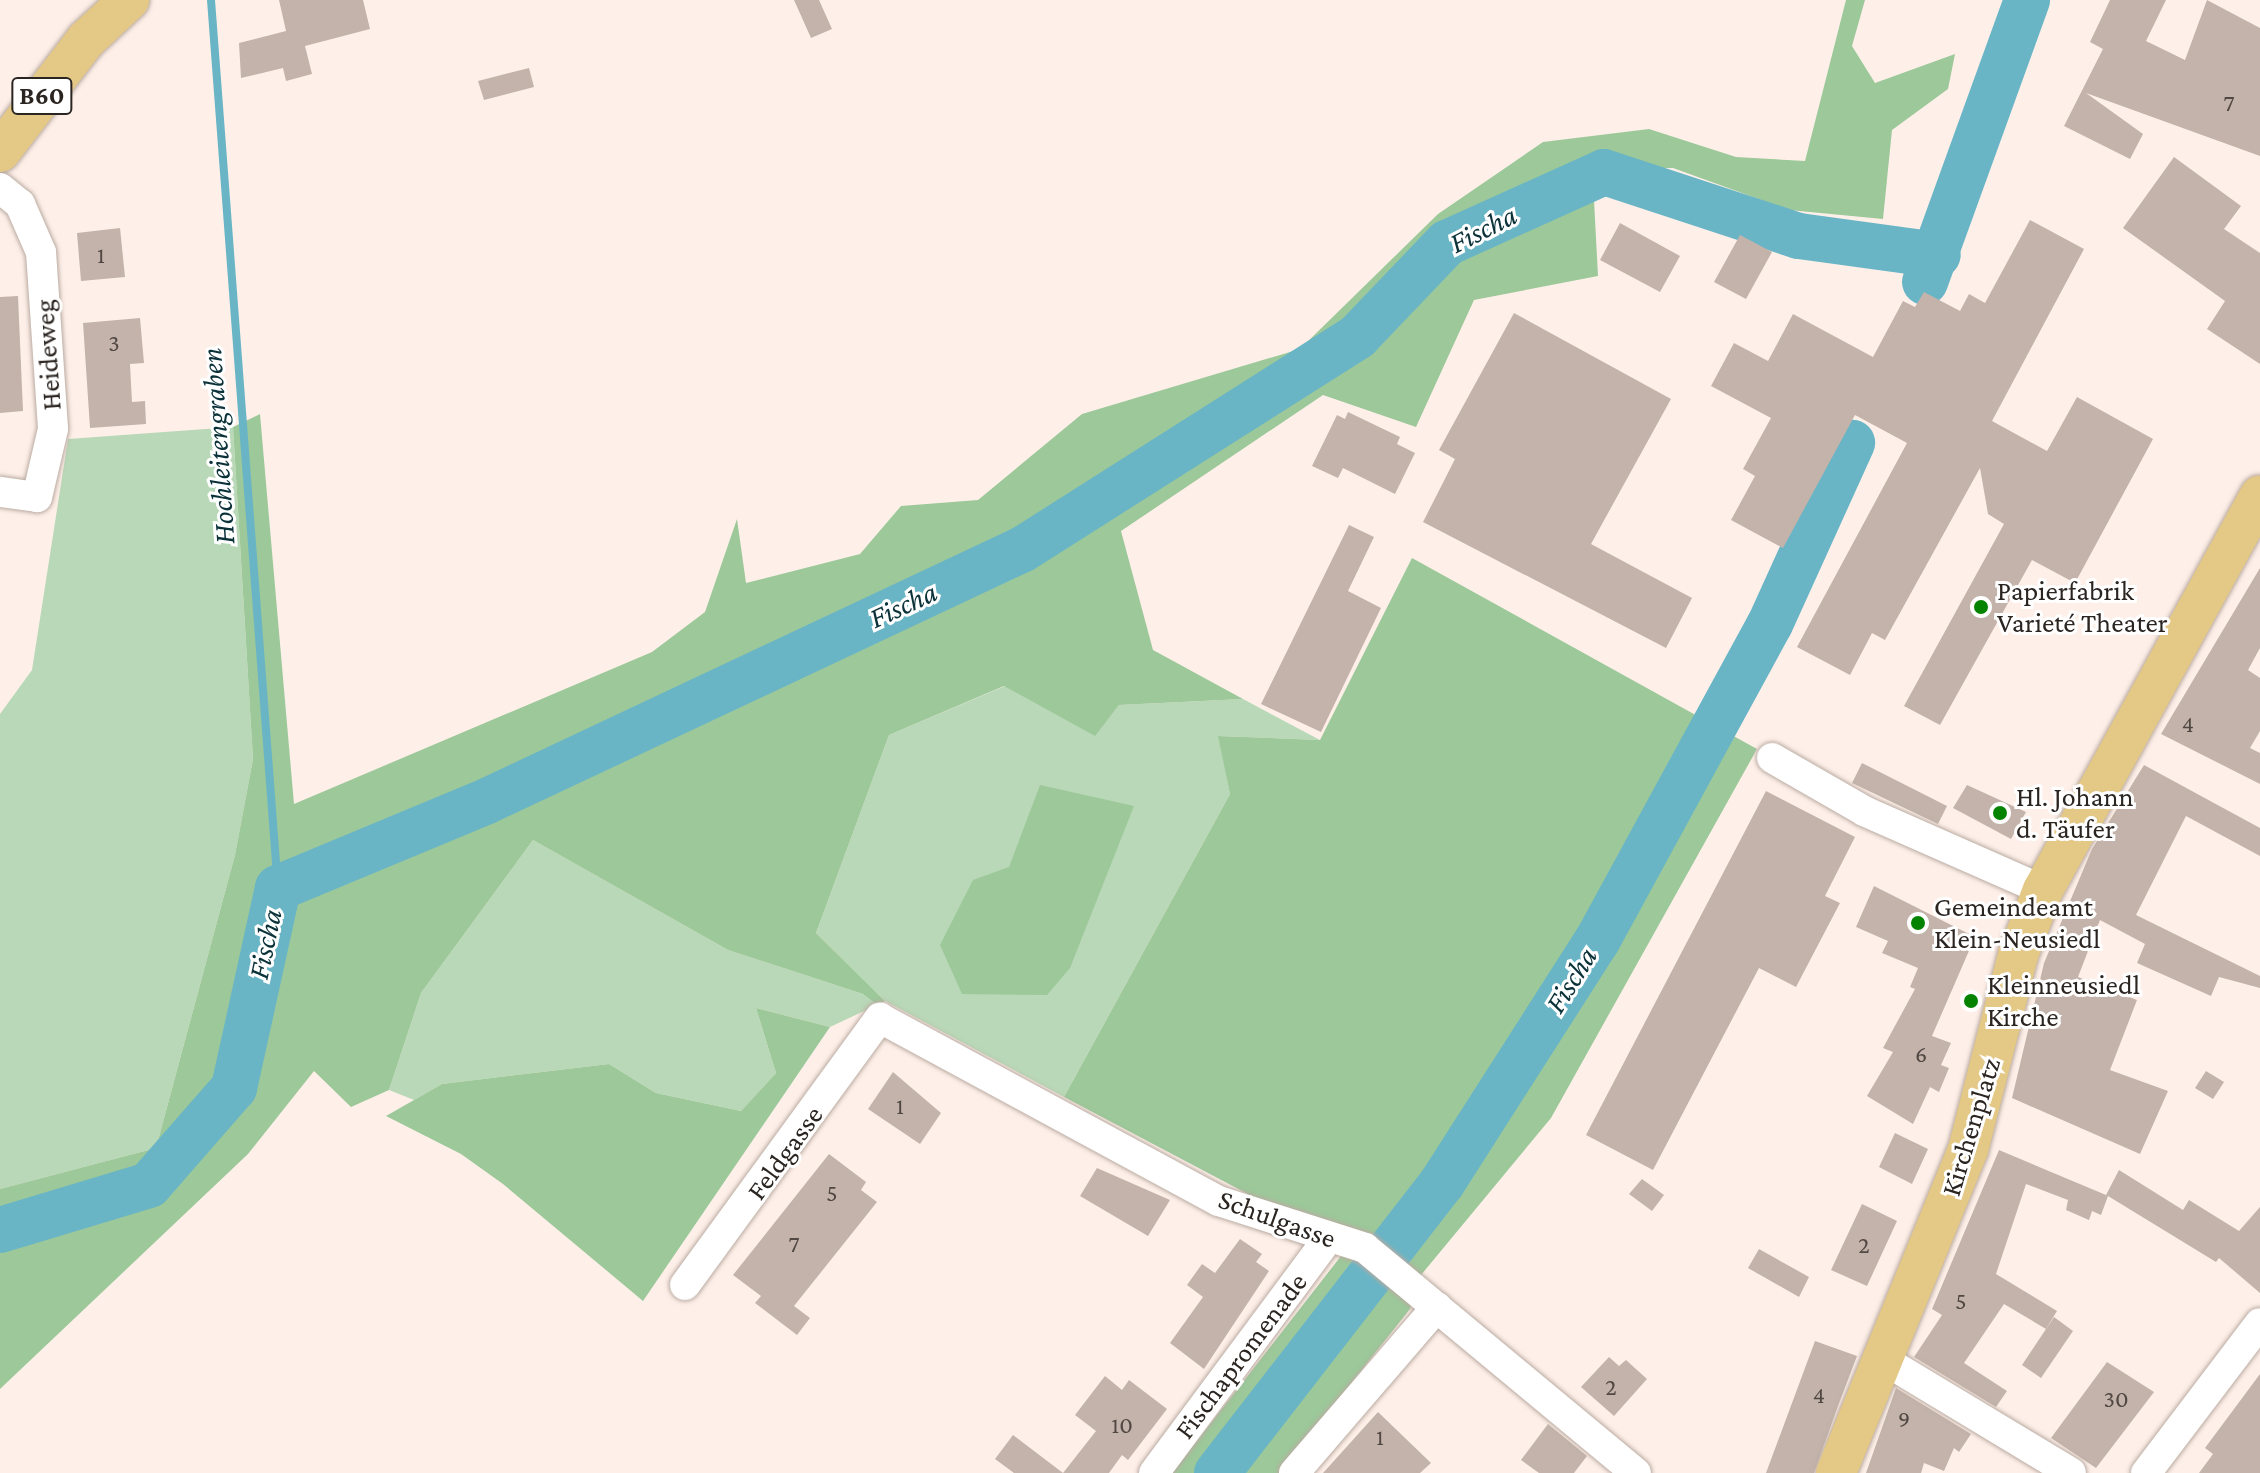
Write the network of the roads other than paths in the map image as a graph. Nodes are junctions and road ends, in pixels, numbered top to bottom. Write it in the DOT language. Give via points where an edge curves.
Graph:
graph roads {
  1 [pos="129,0"];
  2 [pos="0,152"];
  3 [pos="0,188"];
  4 [pos="0,492"];
  5 [pos="2260,496"];
  6 [pos="1772,758"];
  7 [pos="2043,890"];
  8 [pos="880,1018"];
  9 [pos="1328,1239"];
  10 [pos="685,1285"];
  11 [pos="1437,1307"];
  12 [pos="2260,1323"];
  13 [pos="1879,1357"];
  14 [pos="1154,1473"];
  15 [pos="1294,1473"];
  16 [pos="1636,1473"];
  17 [pos="1836,1473"];
  18 [pos="2071,1473"];
  19 [pos="2146,1473"];
  1 -- 2 [label="main road, B60" via="86,40"];
  3 -- 4 [label="street, Heideweg" via="20,204 41,252 53,429 37,497"];
  5 -- 7 [label="main road, Kirchenplatz"];
  6 -- 7 [label="street" via="1864,811"];
  7 -- 13 [label="main road, Kirchenplatz" via="2018,955 1968,1150"];
  8 -- 9 [label="street, Schulgasse" via="1219,1201"];
  8 -- 10 [label="street, Feldgasse"];
  9 -- 11 [label="street, Schulgasse" via="1365,1248"];
  9 -- 14 [label="street, Fischapromenade"];
  11 -- 15 [label="street"];
  11 -- 16 [label="street, Schulgasse"];
  12 -- 19 [label="street"];
  13 -- 17 [label="main road, Kirchenplatz"];
  13 -- 18 [label="street"];
}
